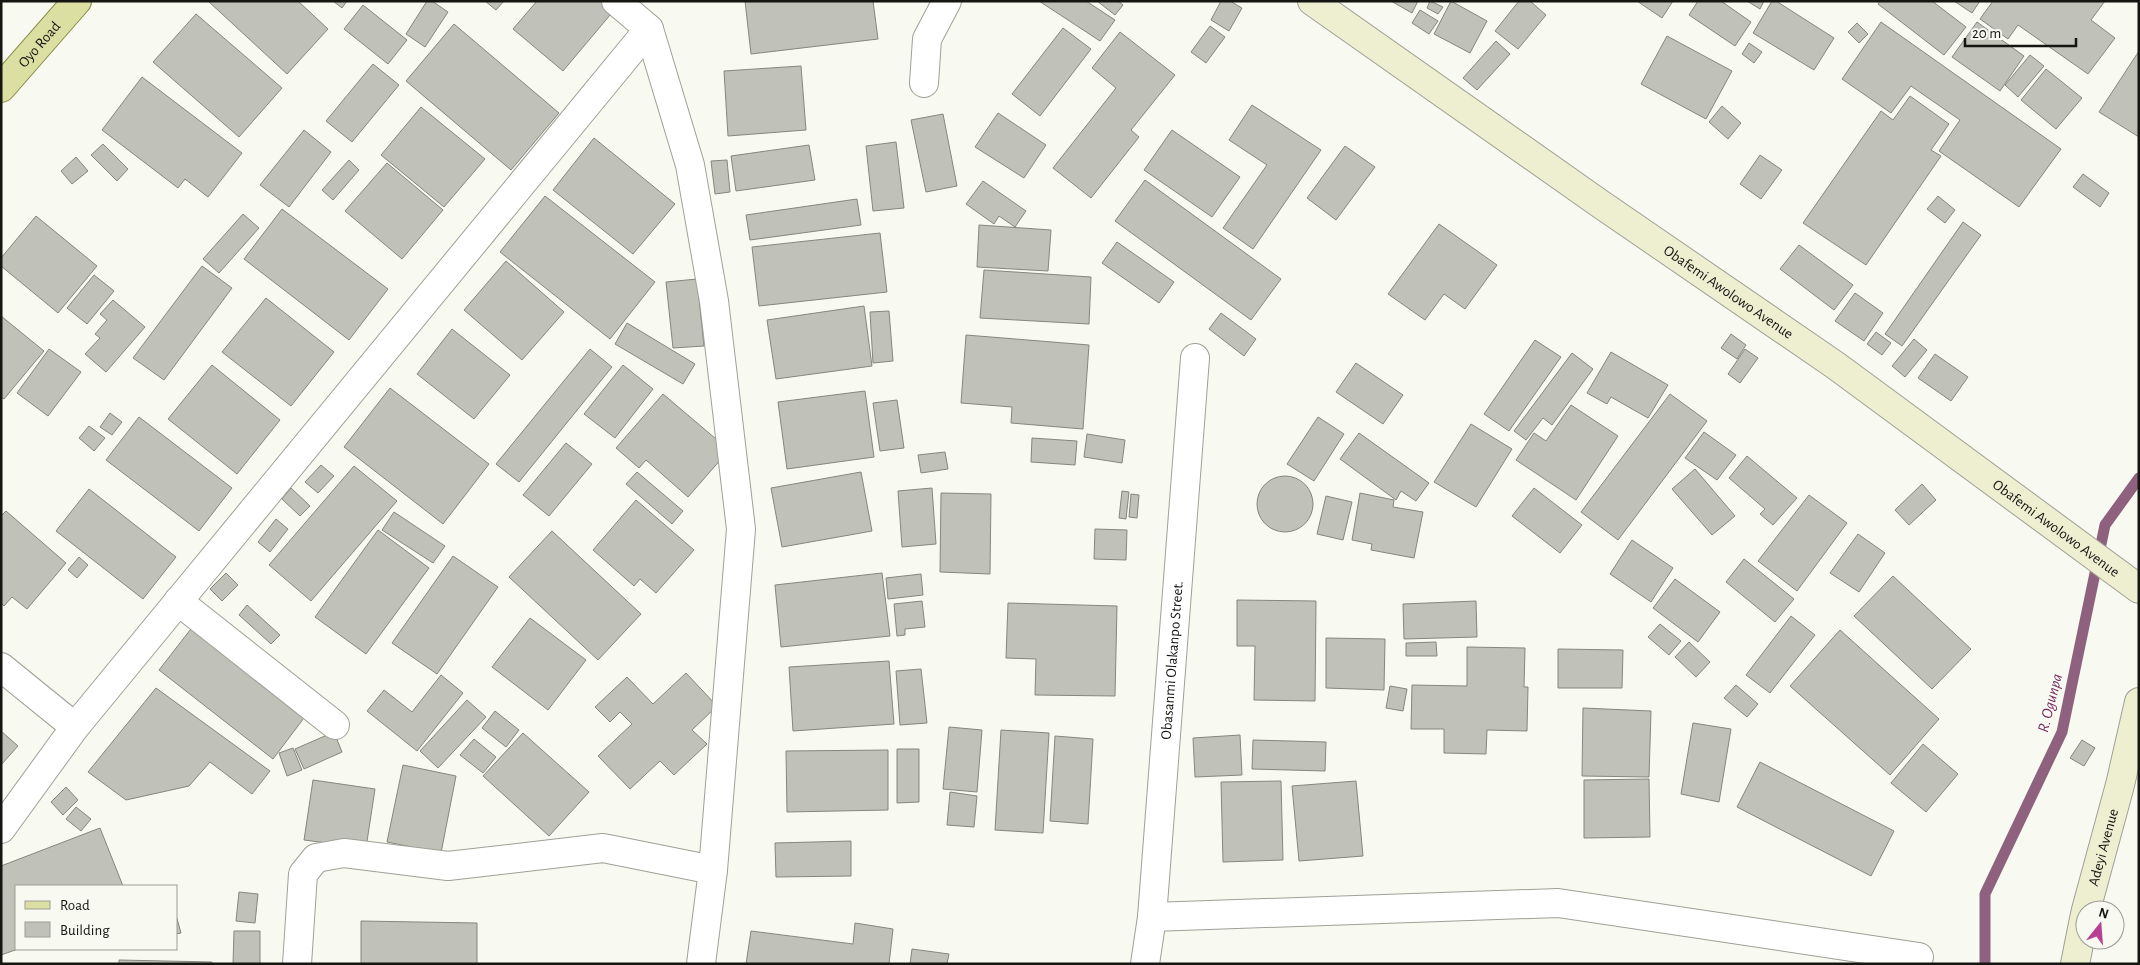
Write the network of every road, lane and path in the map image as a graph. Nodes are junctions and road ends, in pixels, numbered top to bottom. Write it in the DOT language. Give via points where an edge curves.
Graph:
graph roads {
  1 [pos="77,1"];
  2 [pos="616,1"];
  3 [pos="947,1"];
  4 [pos="1312,1"];
  5 [pos="649,29"];
  6 [pos="924,83"];
  7 [pos="1,88"];
  8 [pos="1195,358"];
  9 [pos="2139,589"];
  10 [pos="178,601"];
  11 [pos="1,667"];
  12 [pos="2139,702"];
  13 [pos="335,725"];
  14 [pos="75,727"];
  15 [pos="2130,776"];
  16 [pos="1,829"];
  17 [pos="713,870"];
  18 [pos="2089,900"];
  19 [pos="1152,917"];
  20 [pos="2077,950"];
  21 [pos="1919,957"];
  22 [pos="297,964"];
  23 [pos="701,964"];
  24 [pos="1145,964"];
  25 [pos="2074,964"];
  1 -- 7 [label="main road, Oyo Road"];
  2 -- 5 [label="street"];
  3 -- 6 [label="street" via="927,39"];
  4 -- 9 [label="main road, Obafemi Awolowo Avenue" via="1835,365"];
  5 -- 10 [label="street"];
  5 -- 17 [label="street" via="690,165 714,301 741,529"];
  8 -- 19 [label="street, Obasanmi Olakanpo Street."];
  10 -- 13 [label="street"];
  10 -- 14 [label="street"];
  11 -- 14 [label="street"];
  12 -- 15 [label="main road, Adeyi Avenue"];
  14 -- 16 [label="street"];
  15 -- 18 [label="main road, Adeyi Avenue"];
  17 -- 22 [label="street" via="603,848 448,866 344,853 316,858 303,874"];
  17 -- 23 [label="street"];
  19 -- 21 [label="street" via="1558,903"];
  19 -- 24 [label="street, Obasanmi Olakanpo Street."];
  20 -- 25 [label="main road, Adeyi Avenue"];
}
